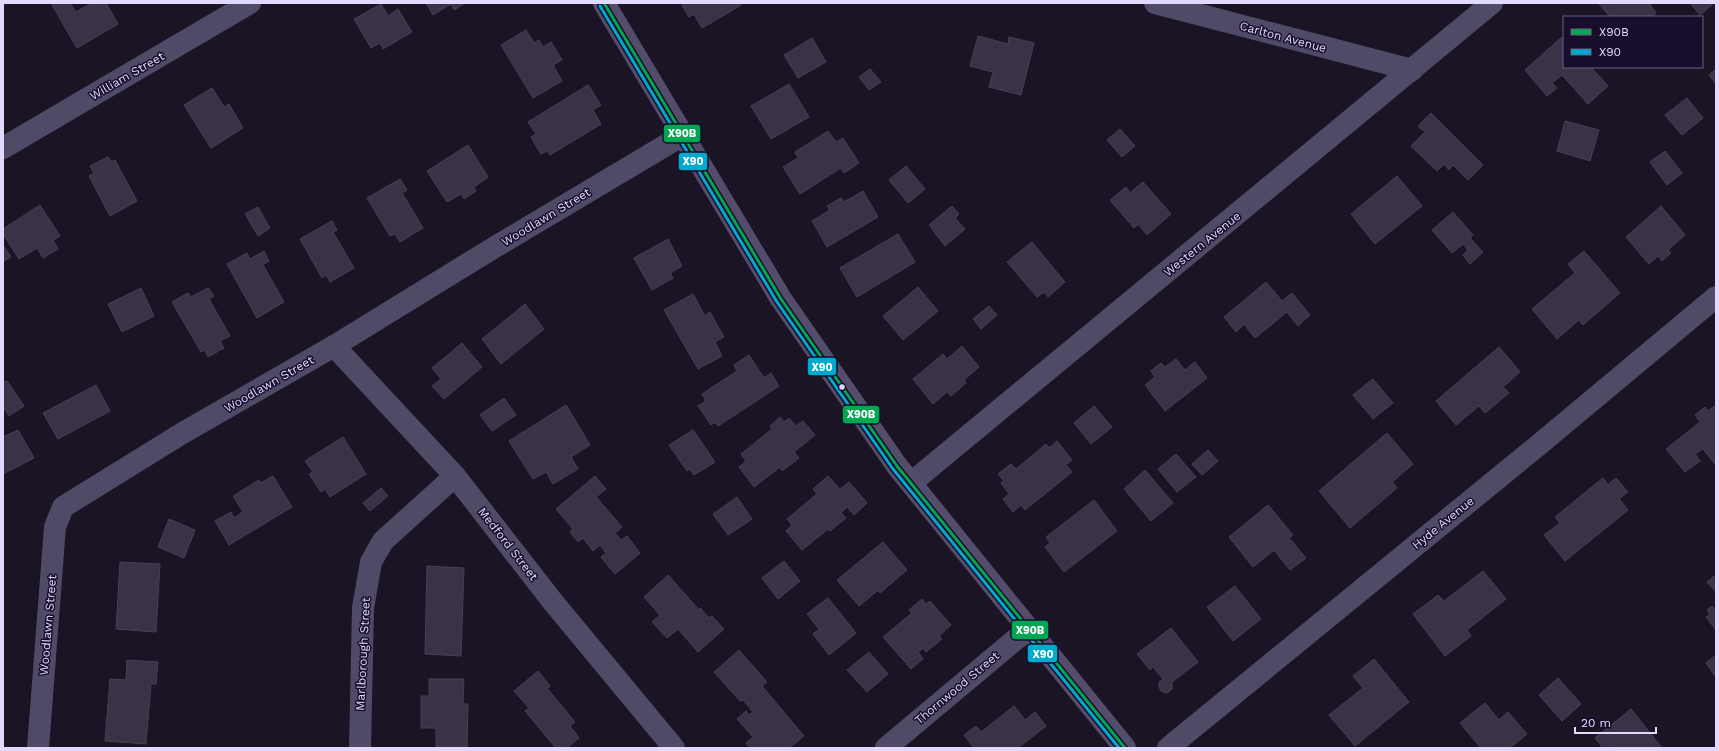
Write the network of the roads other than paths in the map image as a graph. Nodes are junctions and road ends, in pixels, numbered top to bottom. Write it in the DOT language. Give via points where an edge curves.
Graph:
graph roads {
  1 [pos="250,3"];
  2 [pos="604,3"];
  3 [pos="1155,3"];
  4 [pos="1492,3"];
  5 [pos="1412,70"];
  6 [pos="683,135"];
  7 [pos="3,148"];
  8 [pos="1716,297"];
  9 [pos="334,346"];
  10 [pos="455,476"];
  11 [pos="911,483"];
  12 [pos="1028,629"];
  13 [pos="38,748"];
  14 [pos="360,748"];
  15 [pos="674,748"];
  16 [pos="886,748"];
  17 [pos="1125,748"];
  18 [pos="1168,748"];
  1 -- 7 [label="street, William Street"];
  2 -- 6 [label="main road"];
  3 -- 5 [label="street, Carlton Avenue"];
  4 -- 5 [label="street, Western Avenue"];
  5 -- 11 [label="street, Western Avenue"];
  6 -- 9 [label="street, Woodlawn Street"];
  6 -- 11 [label="main road" via="781,299"];
  8 -- 18 [label="street, Hyde Avenue"];
  9 -- 10 [label="street, Medford Street"];
  9 -- 13 [label="street, Woodlawn Street" via="181,434 63,507 56,527"];
  10 -- 14 [label="street, Marlborough Street" via="383,541 371,562 363,608"];
  10 -- 15 [label="street, Medford Street" via="553,602"];
  11 -- 12 [label="main road"];
  12 -- 16 [label="street, Thornwood Street"];
  12 -- 17 [label="main road"];
}
